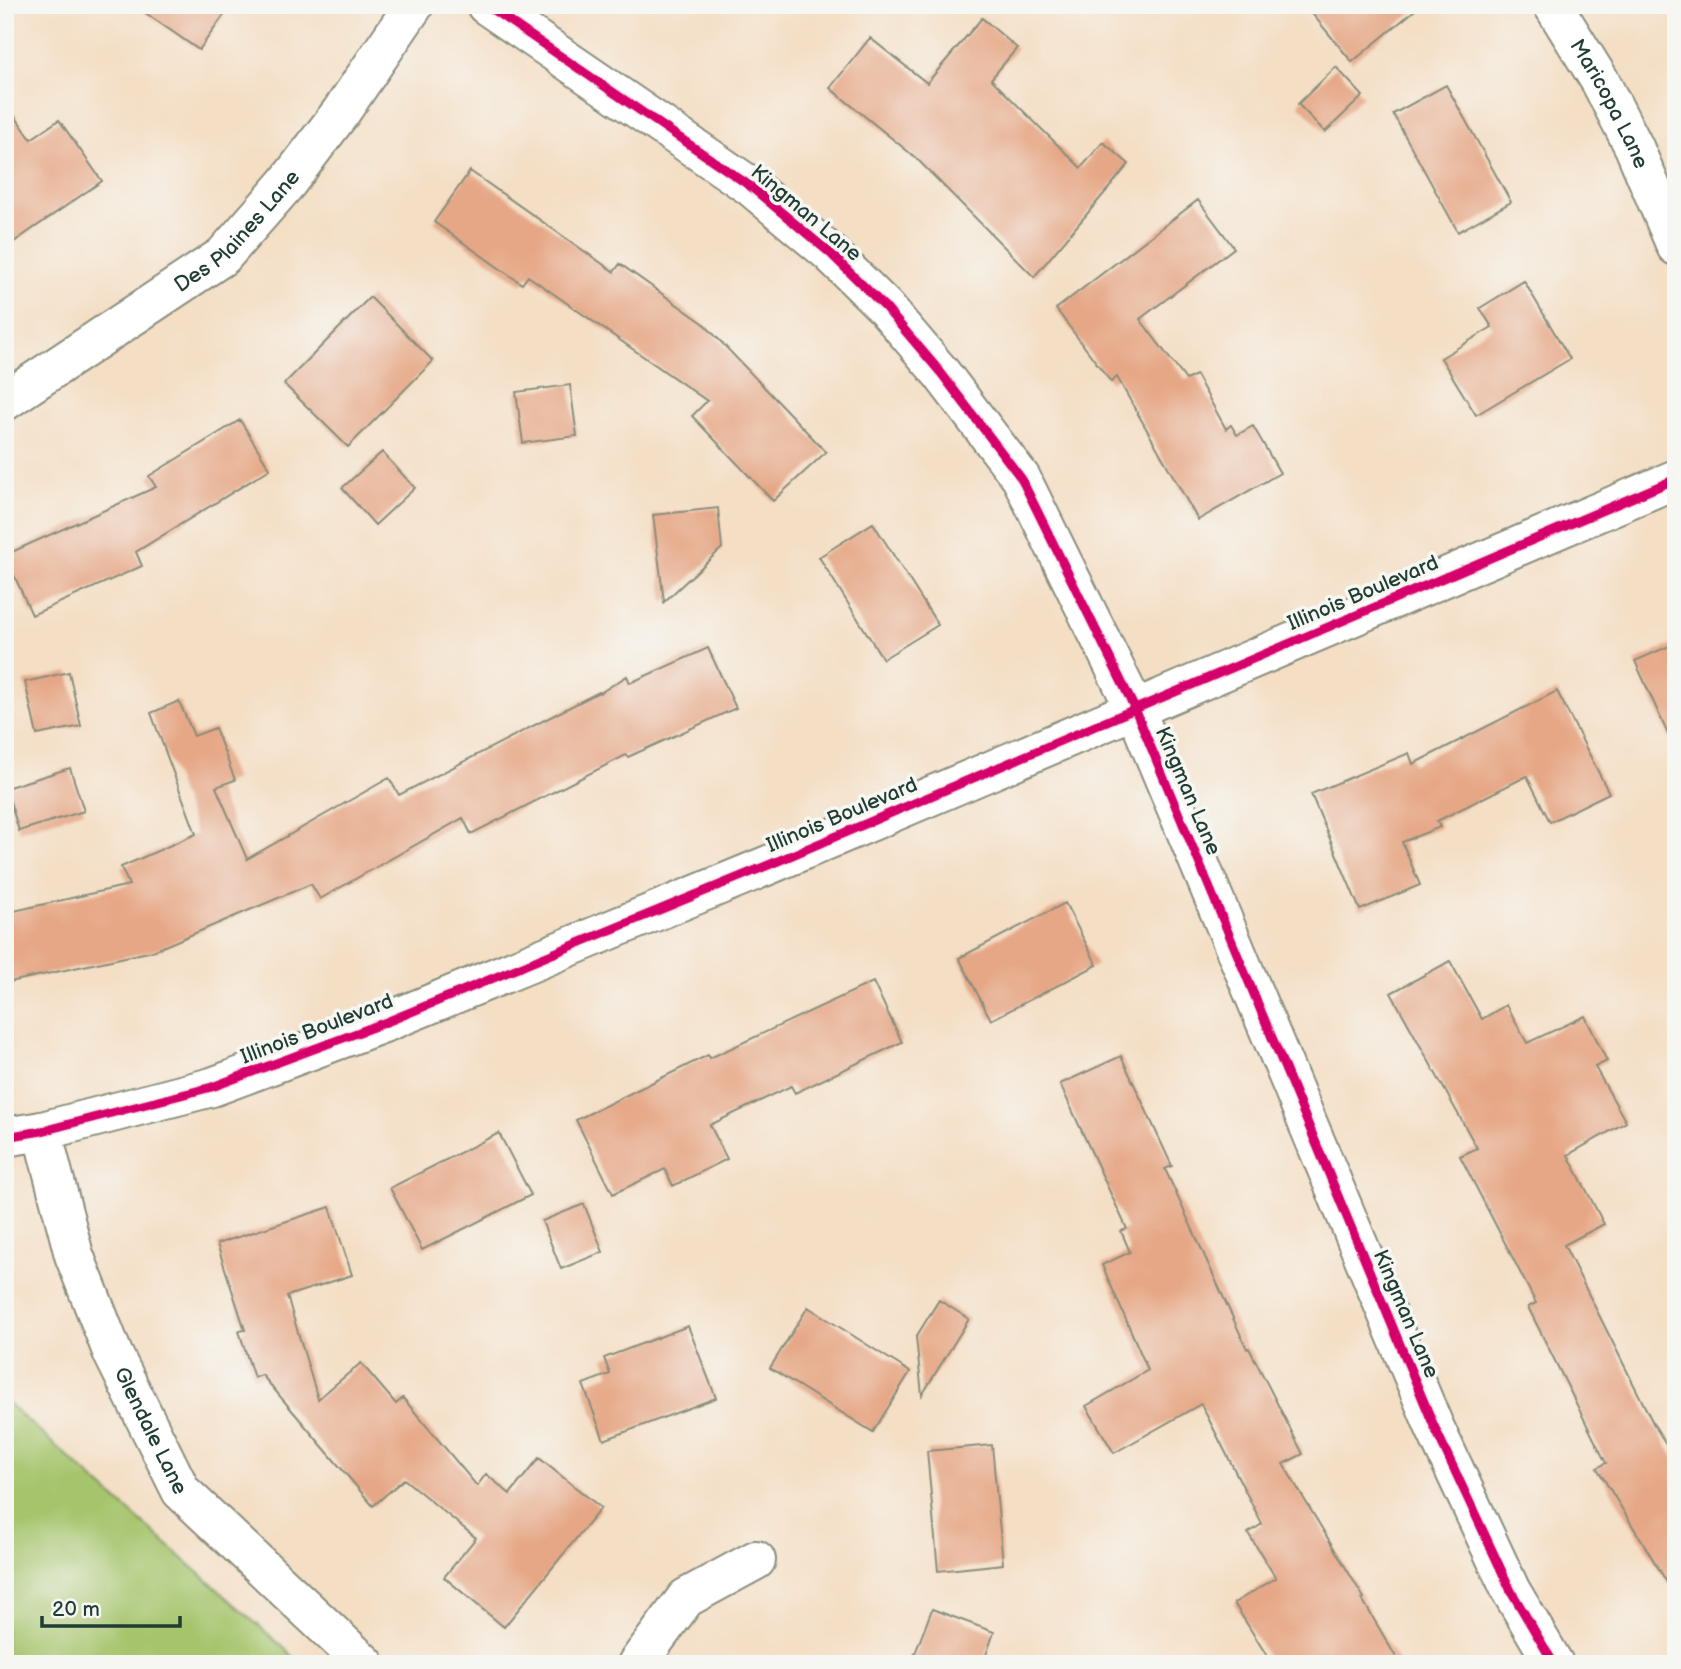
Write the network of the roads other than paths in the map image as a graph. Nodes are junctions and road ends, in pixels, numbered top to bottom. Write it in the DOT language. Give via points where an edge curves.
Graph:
graph roads {
  1 [pos="414,5"];
  2 [pos="486,5"];
  3 [pos="1553,5"];
  4 [pos="1676,246"];
  5 [pos="5,401"];
  6 [pos="1676,479"];
  7 [pos="1135,709"];
  8 [pos="43,1131"];
  9 [pos="5,1137"];
  10 [pos="756,1560"];
  11 [pos="365,1664"];
  12 [pos="637,1664"];
  13 [pos="1554,1664"];
  1 -- 5 [label="street, Des Plaines Lane" via="287,183 223,256"];
  2 -- 7 [label="street, Kingman Lane" via="750,186 830,253 885,307 942,373 1021,478"];
  3 -- 4 [label="street, Maricopa Lane" via="1634,147"];
  6 -- 7 [label="street, Illinois Boulevard"];
  7 -- 8 [label="street, Illinois Boulevard" via="389,1021 212,1087"];
  7 -- 13 [label="street, Kingman Lane" via="1434,1426 1511,1591"];
  8 -- 9 [label="street, Illinois Boulevard"];
  8 -- 11 [label="street, Glendale Lane" via="89,1292 113,1354 181,1491"];
  10 -- 12 [label="street" via="686,1598"];
}
